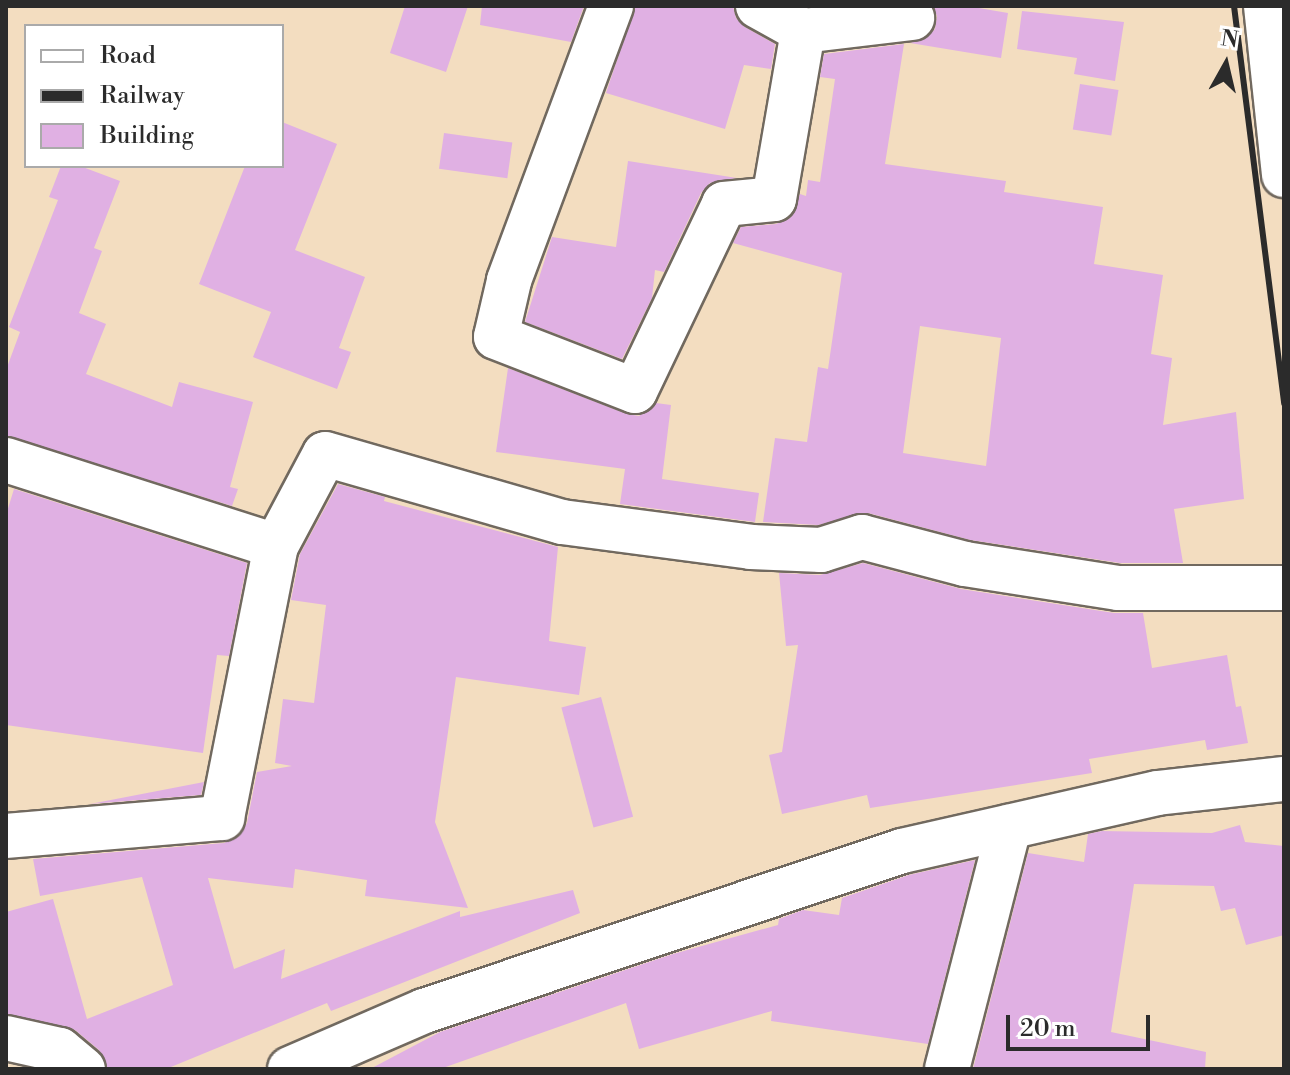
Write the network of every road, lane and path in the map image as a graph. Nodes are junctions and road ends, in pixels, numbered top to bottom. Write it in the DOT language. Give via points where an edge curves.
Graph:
graph roads {
  1 [pos="611,6"];
  2 [pos="758,6"];
  3 [pos="1266,6"];
  4 [pos="912,18"];
  5 [pos="803,31"];
  6 [pos="1284,175"];
  7 [pos="6,460"];
  8 [pos="276,546"];
  9 [pos="1284,588"];
  10 [pos="1284,779"];
  11 [pos="1009,827"];
  12 [pos="6,836"];
  13 [pos="6,1038"];
  14 [pos="83,1069"];
  15 [pos="290,1069"];
  16 [pos="947,1069"];
  1 -- 5 [label="street" via="509,281 496,337 635,391 724,204 774,199"];
  2 -- 5 [label="street"];
  3 -- 6 [label="street"];
  4 -- 5 [label="street"];
  7 -- 8 [label="street"];
  8 -- 9 [label="street" via="325,454 562,522 751,547 821,550 862,537 965,564 1118,588"];
  8 -- 12 [label="street" via="222,818"];
  10 -- 11 [label="street" via="1157,793"];
  11 -- 15 [label="street" via="902,851 424,1011"];
  11 -- 16 [label="street"];
  13 -- 14 [label="street" via="60,1050"];
}
